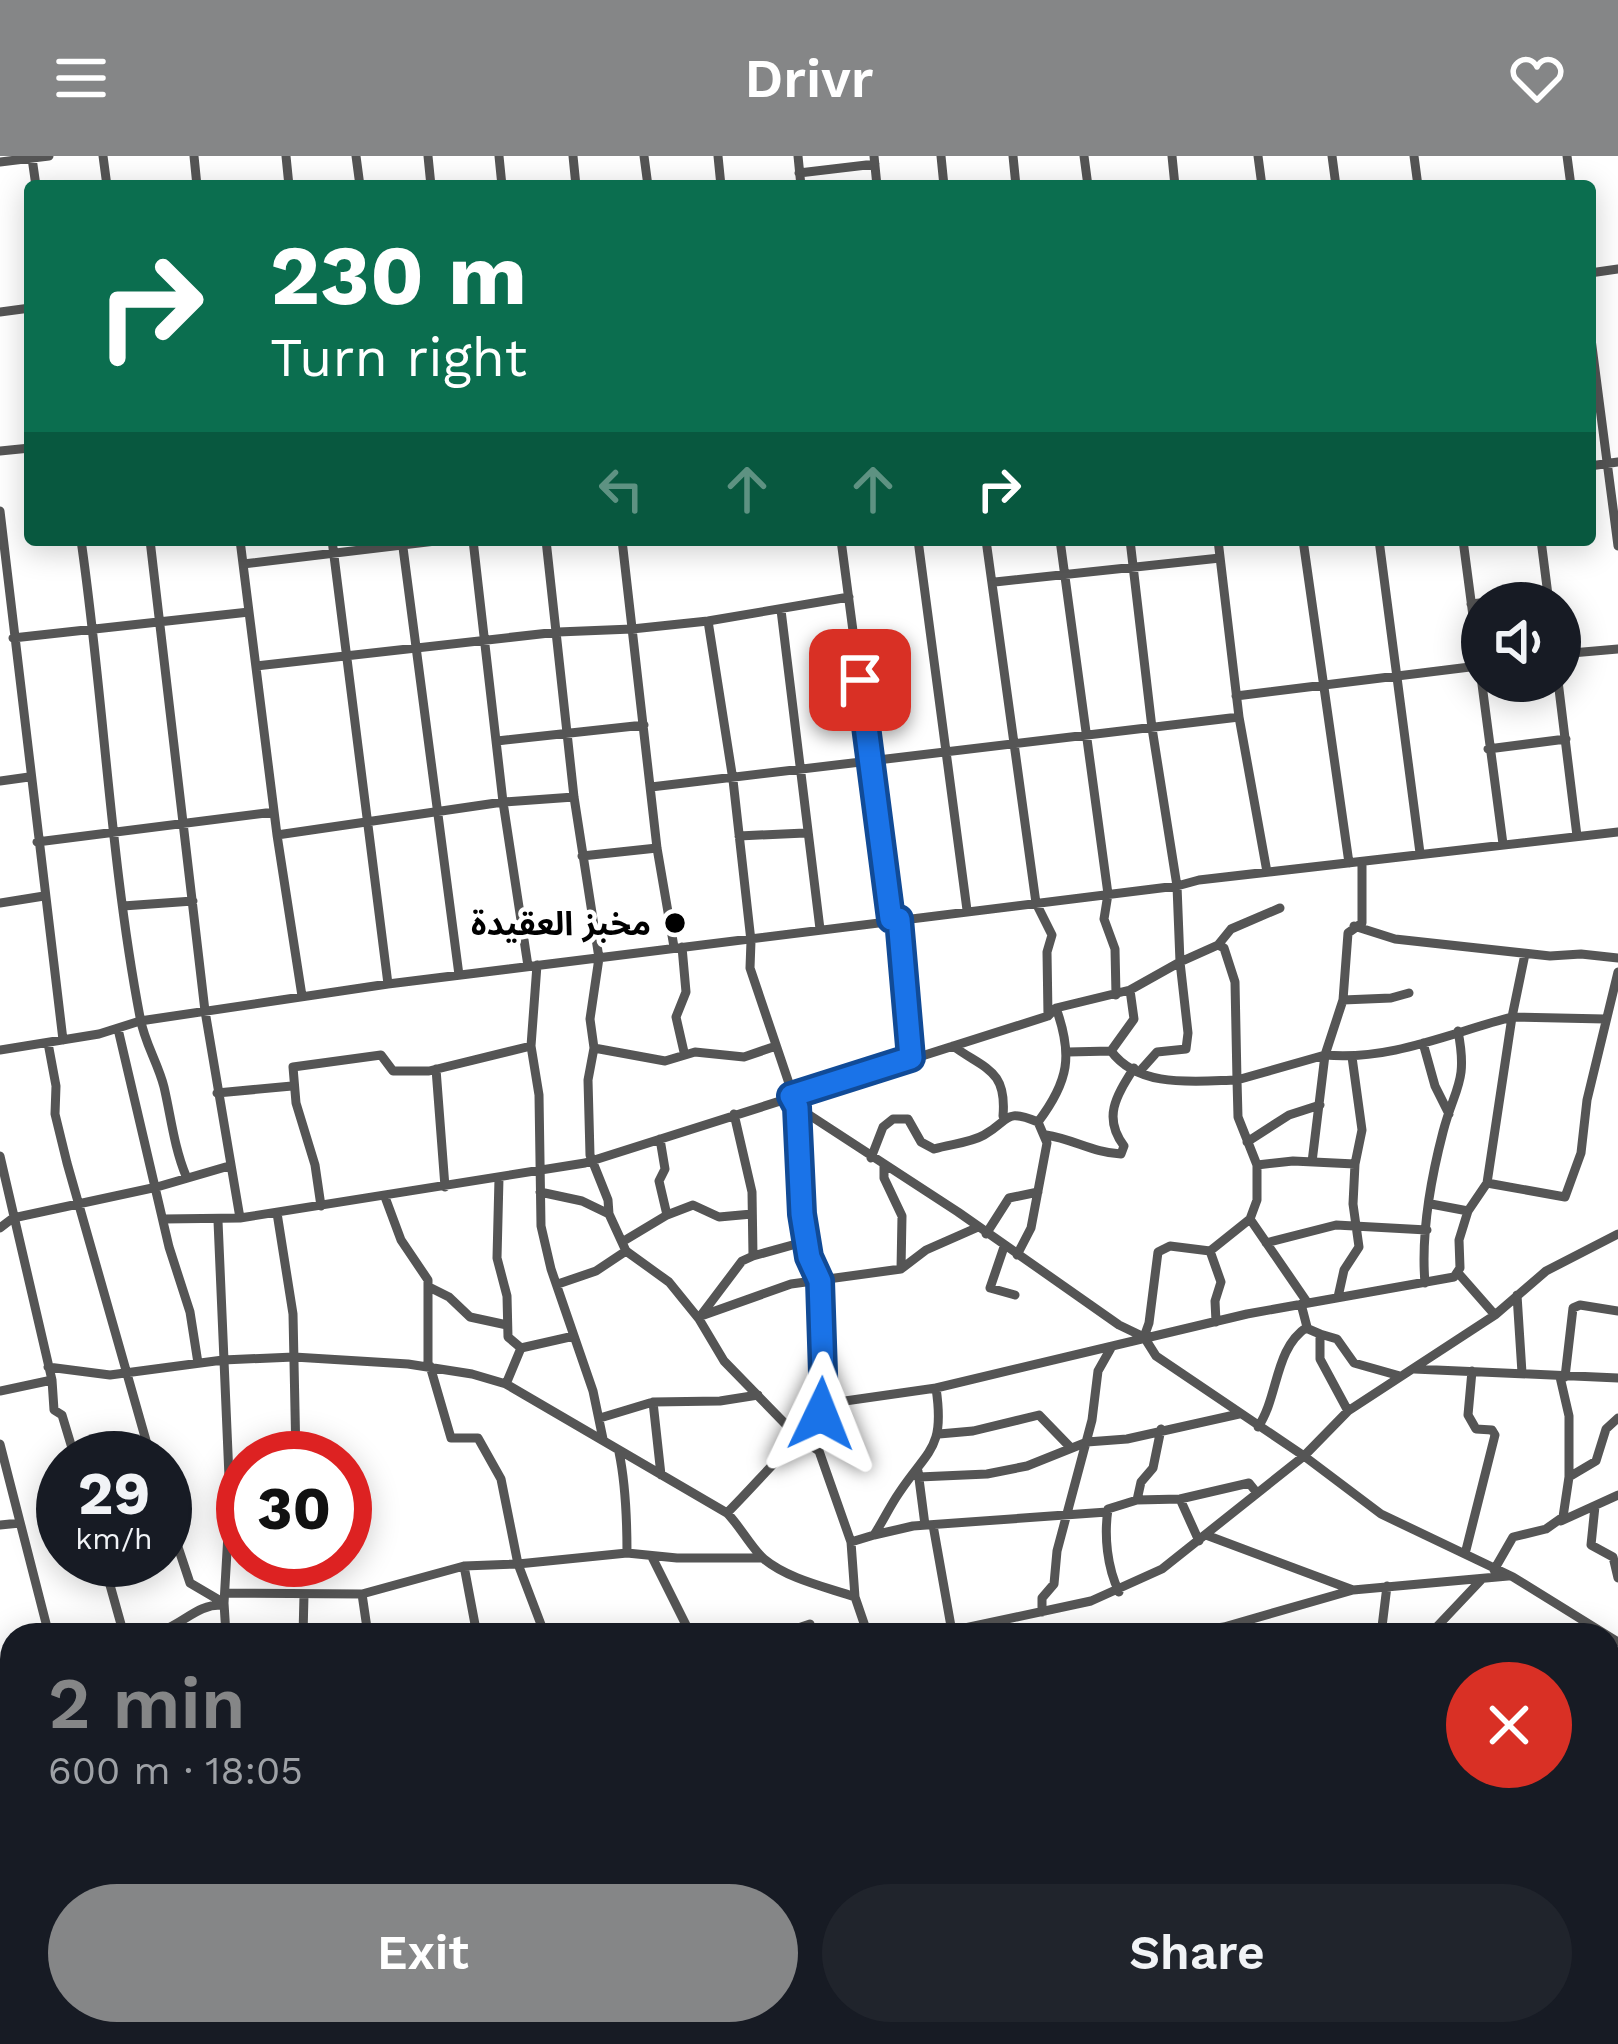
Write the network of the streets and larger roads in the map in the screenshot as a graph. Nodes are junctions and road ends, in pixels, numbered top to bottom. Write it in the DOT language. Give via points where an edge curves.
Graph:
graph roads {
  1 [pos="49,156"];
  2 [pos="798,156"];
  3 [pos="32,158"];
  4 [pos="874,160"];
  5 [pos="0,162"];
  6 [pos="800,173"];
  7 [pos="801,180"];
  8 [pos="1596,367"];
  9 [pos="1612,462"];
  10 [pos="0,511"];
  11 [pos="82,546"];
  12 [pos="151,546"];
  13 [pos="241,546"];
  14 [pos="332,546"];
  15 [pos="386,546"];
  16 [pos="403,546"];
  17 [pos="473,546"];
  18 [pos="547,546"];
  19 [pos="623,546"];
  20 [pos="842,546"];
  21 [pos="919,546"];
  22 [pos="987,546"];
  23 [pos="1061,546"];
  24 [pos="1131,546"];
  25 [pos="1219,546"];
  26 [pos="1304,546"];
  27 [pos="1379,546"];
  28 [pos="1464,546"];
  29 [pos="1541,546"];
  30 [pos="1618,546"];
  31 [pos="333,555"];
  32 [pos="1220,558"];
  33 [pos="243,564"];
  34 [pos="1133,568"];
  35 [pos="1064,575"];
  36 [pos="994,582"];
  37 [pos="1469,582"];
  38 [pos="1546,582"];
  39 [pos="849,596"];
  40 [pos="781,610"];
  41 [pos="249,612"];
  42 [pos="708,621"];
  43 [pos="160,622"];
  44 [pos="632,629"];
  45 [pos="92,630"];
  46 [pos="558,632"];
  47 [pos="14,638"];
  48 [pos="484,640"];
  49 [pos="415,648"];
  50 [pos="1618,649"];
  51 [pos="1581,652"];
  52 [pos="15,655"];
  53 [pos="346,656"];
  54 [pos="0,657"];
  55 [pos="256,666"];
  56 [pos="1461,668"];
  57 [pos="1396,677"];
  58 [pos="1322,686"];
  59 [pos="1236,696"];
  60 [pos="1482,702"];
  61 [pos="1561,702"];
  62 [pos="1238,717"];
  63 [pos="644,725"];
  64 [pos="1152,728"];
  65 [pos="569,735"];
  66 [pos="1085,737"];
  67 [pos="1566,739"];
  68 [pos="497,741"];
  69 [pos="1013,746"];
  70 [pos="1488,749"];
  71 [pos="944,754"];
  72 [pos="871,763"];
  73 [pos="798,769"];
  74 [pos="29,777"];
  75 [pos="733,780"];
  76 [pos="0,781"];
  77 [pos="651,787"];
  78 [pos="574,797"];
  79 [pos="503,802"];
  80 [pos="274,812"];
  81 [pos="435,814"];
  82 [pos="184,824"];
  83 [pos="365,824"];
  84 [pos="114,832"];
  85 [pos="1618,832"];
  86 [pos="805,833"];
  87 [pos="277,835"];
  88 [pos="739,836"];
  89 [pos="1577,836"];
  90 [pos="37,842"];
  91 [pos="1503,844"];
  92 [pos="657,848"];
  93 [pos="1420,853"];
  94 [pos="582,856"];
  95 [pos="1363,862"];
  96 [pos="1349,863"];
  97 [pos="1267,872"];
  98 [pos="1177,886"];
  99 [pos="1108,894"];
  100 [pos="44,896"];
  101 [pos="193,901"];
  102 [pos="0,903"];
  103 [pos="1036,903"];
  104 [pos="123,906"];
  105 [pos="1280,908"];
  106 [pos="967,910"];
  107 [pos="895,919"];
  108 [pos="1354,926"];
  109 [pos="820,929"];
  110 [pos="751,940"];
  111 [pos="1218,946"];
  112 [pos="678,947"];
  113 [pos="1525,954"];
  114 [pos="599,958"];
  115 [pos="1618,958"];
  116 [pos="1180,962"];
  117 [pos="532,966"];
  118 [pos="1618,973"];
  119 [pos="459,975"];
  120 [pos="388,984"];
  121 [pos="1130,989"];
  122 [pos="1409,993"];
  123 [pos="1116,995"];
  124 [pos="302,996"];
  125 [pos="1343,1000"];
  126 [pos="206,1012"];
  127 [pos="1052,1012"];
  128 [pos="1513,1017"];
  129 [pos="1605,1019"];
  130 [pos="140,1021"];
  131 [pos="118,1029"];
  132 [pos="1458,1031"];
  133 [pos="63,1040"];
  134 [pos="48,1043"];
  135 [pos="1423,1043"];
  136 [pos="532,1046"];
  137 [pos="776,1046"];
  138 [pos="952,1046"];
  139 [pos="594,1048"];
  140 [pos="0,1050"];
  141 [pos="1111,1051"];
  142 [pos="684,1052"];
  143 [pos="1068,1052"];
  144 [pos="1325,1055"];
  145 [pos="911,1058"];
  146 [pos="1352,1058"];
  147 [pos="1137,1069"];
  148 [pos="436,1070"];
  149 [pos="1238,1080"];
  150 [pos="292,1086"];
  151 [pos="217,1093"];
  152 [pos="791,1096"];
  153 [pos="1320,1106"];
  154 [pos="797,1107"];
  155 [pos="734,1114"];
  156 [pos="1449,1114"];
  157 [pos="1004,1116"];
  158 [pos="1038,1122"];
  159 [pos="1046,1135"];
  160 [pos="660,1139"];
  161 [pos="1247,1142"];
  162 [pos="0,1156"];
  163 [pos="871,1158"];
  164 [pos="593,1161"];
  165 [pos="1312,1162"];
  166 [pos="1355,1164"];
  167 [pos="1257,1165"];
  168 [pos="229,1166"];
  169 [pos="884,1166"];
  170 [pos="539,1172"];
  171 [pos="186,1176"];
  172 [pos="500,1178"];
  173 [pos="1487,1183"];
  174 [pos="157,1187"];
  175 [pos="445,1187"];
  176 [pos="540,1192"];
  177 [pos="1038,1192"];
  178 [pos="385,1197"];
  179 [pos="80,1203"];
  180 [pos="1432,1204"];
  181 [pos="322,1206"];
  182 [pos="1468,1211"];
  183 [pos="278,1213"];
  184 [pos="609,1214"];
  185 [pos="752,1214"];
  186 [pos="667,1215"];
  187 [pos="13,1218"];
  188 [pos="240,1219"];
  189 [pos="1250,1219"];
  190 [pos="164,1220"];
  191 [pos="218,1221"];
  192 [pos="1354,1226"];
  193 [pos="0,1228"];
  194 [pos="1427,1230"];
  195 [pos="981,1231"];
  196 [pos="1618,1234"];
  197 [pos="807,1240"];
  198 [pos="1266,1243"];
  199 [pos="624,1246"];
  200 [pos="1004,1246"];
  201 [pos="1210,1251"];
  202 [pos="1017,1255"];
  203 [pos="753,1256"];
  204 [pos="901,1269"];
  205 [pos="1459,1274"];
  206 [pos="820,1281"];
  207 [pos="1425,1283"];
  208 [pos="558,1285"];
  209 [pos="429,1288"];
  210 [pos="1517,1294"];
  211 [pos="1015,1295"];
  212 [pos="1338,1298"];
  213 [pos="1304,1303"];
  214 [pos="1618,1311"];
  215 [pos="1495,1315"];
  216 [pos="700,1317"];
  217 [pos="1216,1322"];
  218 [pos="506,1325"];
  219 [pos="1306,1328"];
  220 [pos="1320,1334"];
  221 [pos="574,1336"];
  222 [pos="1144,1337"];
  223 [pos="520,1348"];
  224 [pos="1112,1348"];
  225 [pos="294,1358"];
  226 [pos="223,1360"];
  227 [pos="198,1363"];
  228 [pos="48,1366"];
  229 [pos="429,1366"];
  230 [pos="1414,1369"];
  231 [pos="1472,1371"];
  232 [pos="125,1373"];
  233 [pos="1522,1373"];
  234 [pos="1400,1376"];
  235 [pos="1563,1377"];
  236 [pos="1618,1378"];
  237 [pos="52,1380"];
  238 [pos="506,1384"];
  239 [pos="936,1388"];
  240 [pos="0,1391"];
  241 [pos="758,1395"];
  242 [pos="653,1402"];
  243 [pos="824,1404"];
  244 [pos="1348,1411"];
  245 [pos="1239,1414"];
  246 [pos="600,1418"];
  247 [pos="1618,1418"];
  248 [pos="1258,1427"];
  249 [pos="1161,1429"];
  250 [pos="67,1431"];
  251 [pos="143,1431"];
  252 [pos="227,1431"];
  253 [pos="295,1431"];
  254 [pos="939,1434"];
  255 [pos="603,1438"];
  256 [pos="799,1438"];
  257 [pos="1087,1442"];
  258 [pos="0,1444"];
  259 [pos="1071,1448"];
  260 [pos="818,1450"];
  261 [pos="620,1452"];
  262 [pos="1304,1456"];
  263 [pos="918,1473"];
  264 [pos="662,1475"];
  265 [pos="1569,1477"];
  266 [pos="1257,1493"];
  267 [pos="1618,1495"];
  268 [pos="1180,1499"];
  269 [pos="1136,1500"];
  270 [pos="1595,1506"];
  271 [pos="1107,1512"];
  272 [pos="727,1513"];
  273 [pos="1067,1515"];
  274 [pos="20,1523"];
  275 [pos="0,1525"];
  276 [pos="929,1525"];
  277 [pos="1546,1528"];
  278 [pos="874,1535"];
  279 [pos="1203,1538"];
  280 [pos="851,1542"];
  281 [pos="627,1552"];
  282 [pos="1465,1554"];
  283 [pos="652,1557"];
  284 [pos="762,1558"];
  285 [pos="518,1564"];
  286 [pos="464,1565"];
  287 [pos="1494,1570"];
  288 [pos="1510,1576"];
  289 [pos="1618,1578"];
  290 [pos="1482,1579"];
  291 [pos="192,1584"];
  292 [pos="1387,1586"];
  293 [pos="111,1587"];
  294 [pos="225,1587"];
  295 [pos="1353,1590"];
  296 [pos="1119,1592"];
  297 [pos="362,1594"];
  298 [pos="304,1595"];
  299 [pos="855,1597"];
  300 [pos="224,1600"];
  301 [pos="1042,1612"];
  302 [pos="46,1623"];
  303 [pos="121,1623"];
  304 [pos="182,1623"];
  305 [pos="225,1623"];
  306 [pos="303,1623"];
  307 [pos="366,1623"];
  308 [pos="475,1623"];
  309 [pos="540,1623"];
  310 [pos="685,1623"];
  311 [pos="864,1623"];
  312 [pos="950,1623"];
  313 [pos="990,1623"];
  314 [pos="1250,1623"];
  315 [pos="1380,1623"];
  316 [pos="1441,1623"];
  317 [pos="1587,1623"];
  1 -- 3 [label="street"];
  2 -- 6 [label="street"];
  3 -- 5 [label="street"];
  4 -- 6 [label="street"];
  6 -- 7 [label="street"];
  8 -- 9 [label="street"];
  9 -- 30 [label="street"];
  10 -- 47 [label="street"];
  11 -- 45 [label="street"];
  12 -- 43 [label="street"];
  13 -- 33 [label="street"];
  14 -- 31 [label="street"];
  15 -- 31 [label="street"];
  16 -- 49 [label="street"];
  17 -- 48 [label="street"];
  18 -- 46 [label="street"];
  19 -- 44 [label="street"];
  20 -- 39 [label="street"];
  21 -- 71 [label="street"];
  22 -- 36 [label="street"];
  23 -- 35 [label="street"];
  24 -- 34 [label="street"];
  25 -- 32 [label="street"];
  26 -- 58 [label="street"];
  27 -- 57 [label="street"];
  28 -- 37 [label="street"];
  29 -- 38 [label="street"];
  31 -- 33 [label="street"];
  31 -- 53 [label="street"];
  32 -- 34 [label="street"];
  32 -- 59 [label="street"];
  33 -- 41 [label="street"];
  34 -- 35 [label="street"];
  34 -- 64 [label="street"];
  35 -- 36 [label="street"];
  35 -- 66 [label="street"];
  36 -- 69 [label="street"];
  39 -- 40 [label="street"];
  39 -- 72 [label="street"];
  40 -- 42 [label="street"];
  40 -- 73 [label="street"];
  41 -- 43 [label="street"];
  41 -- 55 [label="street"];
  42 -- 44 [label="street"];
  42 -- 75 [label="street"];
  43 -- 45 [label="street"];
  43 -- 82 [label="street"];
  44 -- 46 [label="street"];
  44 -- 63 [label="street"];
  45 -- 47 [label="street"];
  45 -- 84 [label="street"];
  46 -- 48 [label="street"];
  46 -- 65 [label="street"];
  47 -- 52 [label="street"];
  48 -- 49 [label="street"];
  48 -- 68 [label="street"];
  49 -- 53 [label="street"];
  49 -- 81 [label="street"];
  50 -- 51 [label="street"];
  52 -- 54 [label="street"];
  52 -- 74 [label="street"];
  53 -- 55 [label="street"];
  53 -- 83 [label="street"];
  55 -- 80 [label="street"];
  56 -- 57 [label="street"];
  57 -- 58 [label="street"];
  57 -- 93 [label="street"];
  58 -- 59 [label="street"];
  58 -- 96 [label="street"];
  59 -- 62 [label="street"];
  60 -- 70 [label="street"];
  61 -- 67 [label="street"];
  62 -- 64 [label="street"];
  62 -- 97 [label="street"];
  63 -- 65 [label="street"];
  63 -- 77 [label="street"];
  64 -- 66 [label="street"];
  64 -- 98 [label="street"];
  65 -- 68 [label="street"];
  65 -- 78 [label="street"];
  66 -- 69 [label="street"];
  66 -- 99 [label="street"];
  67 -- 70 [label="street"];
  67 -- 89 [label="street"];
  68 -- 79 [label="street"];
  69 -- 71 [label="street"];
  69 -- 103 [label="street"];
  70 -- 91 [label="street"];
  71 -- 72 [label="street"];
  71 -- 106 [label="street"];
  72 -- 73 [label="street"];
  72 -- 107 [label="street"];
  73 -- 75 [label="street"];
  73 -- 86 [label="street"];
  74 -- 76 [label="street"];
  74 -- 90 [label="street"];
  75 -- 77 [label="street"];
  75 -- 88 [label="street"];
  77 -- 92 [label="street"];
  78 -- 79 [label="street"];
  78 -- 94 [label="street"];
  79 -- 81 [label="street"];
  79 -- 117 [label="street"];
  80 -- 82 [label="street"];
  80 -- 87 [label="street"];
  81 -- 83 [label="street"];
  81 -- 119 [label="street"];
  82 -- 84 [label="street"];
  82 -- 101 [label="street"];
  83 -- 87 [label="street"];
  83 -- 120 [label="street"];
  84 -- 90 [label="street"];
  84 -- 104 [label="street"];
  85 -- 89 [label="street"];
  86 -- 88 [label="street"];
  86 -- 109 [label="street"];
  87 -- 124 [label="street"];
  88 -- 110 [label="street"];
  89 -- 91 [label="street"];
  90 -- 100 [label="street"];
  91 -- 93 [label="street"];
  92 -- 94 [label="street"];
  92 -- 112 [label="street"];
  93 -- 95 [label="street"];
  94 -- 114 [label="street"];
  95 -- 96 [label="street"];
  95 -- 108 [label="street" via="1362,922"];
  96 -- 97 [label="street"];
  97 -- 98 [label="street"];
  98 -- 99 [label="street"];
  98 -- 116 [label="street"];
  99 -- 103 [label="street"];
  99 -- 123 [label="street" via="1103,919 1115,949"];
  100 -- 102 [label="street"];
  100 -- 133 [label="street"];
  101 -- 104 [label="street"];
  101 -- 126 [label="street"];
  103 -- 106 [label="street"];
  103 -- 127 [label="street" via="1052,935"];
  104 -- 130 [label="street"];
  105 -- 111 [label="street" via="1231,929"];
  106 -- 107 [label="street"];
  107 -- 109 [label="street"];
  107 -- 145 [label="street"];
  108 -- 113 [label="street" via="1395,939"];
  108 -- 125 [label="street" via="1345,944"];
  109 -- 110 [label="street"];
  110 -- 112 [label="street"];
  110 -- 137 [label="street" via="751,972"];
  111 -- 116 [label="street"];
  111 -- 149 [label="street" via="1235,982"];
  112 -- 114 [label="street"];
  112 -- 142 [label="street"];
  113 -- 115 [label="street"];
  113 -- 128 [label="street"];
  114 -- 117 [label="street"];
  114 -- 139 [label="street"];
  116 -- 121 [label="street"];
  116 -- 147 [label="street" via="1187,1047 1157,1052"];
  117 -- 119 [label="street"];
  117 -- 136 [label="street"];
  118 -- 129 [label="street"];
  119 -- 120 [label="street"];
  120 -- 124 [label="street"];
  121 -- 123 [label="street"];
  121 -- 141 [label="street" via="1134,1019"];
  122 -- 125 [label="street"];
  123 -- 127 [label="street"];
  124 -- 126 [label="street"];
  125 -- 144 [label="street"];
  126 -- 130 [label="street"];
  126 -- 151 [label="street"];
  127 -- 138 [label="street"];
  127 -- 143 [label="street"];
  128 -- 129 [label="street"];
  128 -- 132 [label="street"];
  128 -- 173 [label="street"];
  129 -- 173 [label="street" via="1565,1197"];
  130 -- 131 [label="street"];
  130 -- 171 [label="street"];
  131 -- 133 [label="street"];
  131 -- 174 [label="street"];
  132 -- 135 [label="street"];
  132 -- 156 [label="street" via="1463,1078"];
  133 -- 134 [label="street"];
  134 -- 140 [label="street"];
  134 -- 179 [label="street" via="56,1114"];
  135 -- 146 [label="street"];
  135 -- 156 [label="street"];
  136 -- 148 [label="street"];
  136 -- 170 [label="street"];
  137 -- 142 [label="street" via="744,1057"];
  137 -- 152 [label="street"];
  138 -- 145 [label="street"];
  138 -- 157 [label="street" via="990,1068 1004,1090"];
  139 -- 142 [label="street" via="665,1061"];
  139 -- 164 [label="street"];
  141 -- 143 [label="street"];
  141 -- 147 [label="street"];
  143 -- 158 [label="street" via="1060,1089"];
  144 -- 146 [label="street"];
  144 -- 149 [label="street"];
  144 -- 153 [label="street"];
  145 -- 152 [label="street"];
  146 -- 166 [label="street" via="1362,1130"];
  147 -- 149 [label="street" via="1164,1081"];
  147 -- 159 [label="street" via="1114,1104 1121,1154"];
  148 -- 150 [label="street" via="397,1072 383,1056 348,1058 295,1066"];
  148 -- 175 [label="street"];
  149 -- 161 [label="street"];
  150 -- 151 [label="street"];
  150 -- 181 [label="street"];
  151 -- 168 [label="street"];
  152 -- 154 [label="street"];
  152 -- 155 [label="street"];
  153 -- 161 [label="street"];
  153 -- 165 [label="street"];
  154 -- 163 [label="street"];
  154 -- 197 [label="street"];
  155 -- 160 [label="street"];
  155 -- 185 [label="street"];
  156 -- 180 [label="street"];
  157 -- 158 [label="street"];
  157 -- 163 [label="street" via="982,1136 934,1149 908,1119 893,1118"];
  158 -- 159 [label="street"];
  159 -- 177 [label="street"];
  160 -- 164 [label="street"];
  160 -- 186 [label="street"];
  161 -- 167 [label="street"];
  162 -- 187 [label="street"];
  163 -- 169 [label="street"];
  164 -- 170 [label="street"];
  164 -- 184 [label="street"];
  165 -- 166 [label="street"];
  165 -- 167 [label="street"];
  166 -- 192 [label="street"];
  167 -- 189 [label="street"];
  168 -- 171 [label="street"];
  168 -- 188 [label="street"];
  169 -- 195 [label="street"];
  169 -- 204 [label="street" via="902,1216"];
  170 -- 172 [label="street"];
  170 -- 176 [label="street"];
  171 -- 174 [label="street"];
  172 -- 175 [label="street"];
  172 -- 218 [label="street" via="496,1258"];
  173 -- 182 [label="street"];
  174 -- 179 [label="street"];
  174 -- 190 [label="street"];
  175 -- 178 [label="street"];
  176 -- 184 [label="street"];
  176 -- 208 [label="street"];
  177 -- 195 [label="street" via="1010,1198"];
  177 -- 202 [label="street"];
  178 -- 181 [label="street"];
  178 -- 209 [label="street"];
  179 -- 187 [label="street"];
  179 -- 232 [label="street"];
  180 -- 182 [label="street"];
  180 -- 194 [label="street"];
  181 -- 183 [label="street"];
  182 -- 205 [label="street"];
  183 -- 188 [label="street"];
  183 -- 225 [label="street"];
  184 -- 199 [label="street"];
  185 -- 186 [label="street" via="719,1217 693,1205"];
  185 -- 203 [label="street"];
  186 -- 199 [label="street"];
  187 -- 193 [label="street"];
  187 -- 228 [label="street"];
  188 -- 191 [label="street"];
  189 -- 198 [label="street"];
  189 -- 201 [label="street"];
  190 -- 191 [label="street"];
  190 -- 227 [label="street"];
  191 -- 226 [label="street"];
  192 -- 194 [label="street"];
  192 -- 198 [label="street"];
  192 -- 212 [label="street" via="1359,1247"];
  194 -- 207 [label="street"];
  195 -- 200 [label="street"];
  195 -- 204 [label="street" via="926,1250"];
  196 -- 210 [label="street"];
  197 -- 203 [label="street"];
  197 -- 206 [label="street"];
  198 -- 213 [label="street"];
  199 -- 208 [label="street" via="596,1271"];
  199 -- 216 [label="street"];
  200 -- 202 [label="street"];
  200 -- 211 [label="street" via="990,1288"];
  201 -- 217 [label="street" via="1221,1282"];
  201 -- 222 [label="street" via="1158,1252"];
  202 -- 222 [label="street"];
  203 -- 216 [label="street"];
  204 -- 206 [label="street"];
  205 -- 207 [label="street"];
  205 -- 215 [label="street"];
  206 -- 216 [label="street"];
  206 -- 243 [label="street"];
  207 -- 212 [label="street"];
  208 -- 221 [label="street"];
  209 -- 218 [label="street" via="470,1317"];
  209 -- 229 [label="street"];
  210 -- 215 [label="street"];
  210 -- 233 [label="street"];
  212 -- 213 [label="street"];
  213 -- 217 [label="street"];
  213 -- 219 [label="street"];
  214 -- 235 [label="street" via="1573,1308"];
  215 -- 230 [label="street"];
  216 -- 241 [label="street" via="724,1361"];
  217 -- 222 [label="street"];
  218 -- 223 [label="street"];
  219 -- 220 [label="street"];
  219 -- 248 [label="street" via="1285,1350"];
  220 -- 234 [label="street" via="1337,1339 1354,1363"];
  220 -- 244 [label="street" via="1320,1359"];
  221 -- 223 [label="street"];
  221 -- 246 [label="street"];
  222 -- 224 [label="street"];
  222 -- 245 [label="street" via="1156,1356"];
  223 -- 238 [label="street"];
  224 -- 239 [label="street"];
  224 -- 257 [label="street" via="1098,1371"];
  225 -- 226 [label="street"];
  225 -- 229 [label="street"];
  225 -- 253 [label="street"];
  226 -- 227 [label="street"];
  226 -- 252 [label="street"];
  227 -- 232 [label="street"];
  228 -- 232 [label="street"];
  228 -- 237 [label="street"];
  229 -- 238 [label="street"];
  229 -- 285 [label="street" via="451,1438 478,1438 499,1473"];
  230 -- 231 [label="street"];
  230 -- 234 [label="street"];
  231 -- 233 [label="street"];
  231 -- 282 [label="street" via="1468,1415 1476,1429 1495,1435"];
  232 -- 251 [label="street"];
  233 -- 235 [label="street"];
  234 -- 244 [label="street"];
  235 -- 236 [label="street"];
  235 -- 265 [label="street"];
  237 -- 240 [label="street"];
  237 -- 250 [label="street" via="54,1410"];
  238 -- 255 [label="street"];
  239 -- 243 [label="street"];
  239 -- 254 [label="street"];
  241 -- 242 [label="street"];
  241 -- 256 [label="street"];
  242 -- 246 [label="street"];
  242 -- 264 [label="street"];
  243 -- 260 [label="street"];
  244 -- 262 [label="street"];
  245 -- 248 [label="street"];
  245 -- 249 [label="street"];
  246 -- 255 [label="street"];
  247 -- 265 [label="street" via="1596,1461"];
  248 -- 262 [label="street"];
  249 -- 257 [label="street"];
  249 -- 269 [label="street"];
  254 -- 259 [label="street" via="1039,1414"];
  254 -- 263 [label="street"];
  255 -- 261 [label="street"];
  256 -- 260 [label="street"];
  256 -- 272 [label="street"];
  257 -- 259 [label="street"];
  257 -- 273 [label="street"];
  258 -- 274 [label="street"];
  259 -- 263 [label="street" via="987,1474"];
  260 -- 280 [label="street"];
  261 -- 264 [label="street"];
  261 -- 281 [label="street"];
  262 -- 266 [label="street"];
  262 -- 282 [label="street" via="1381,1514"];
  263 -- 276 [label="street"];
  263 -- 278 [label="street"];
  264 -- 272 [label="street"];
  265 -- 277 [label="street" via="1563,1517"];
  266 -- 268 [label="street" via="1249,1484"];
  266 -- 279 [label="street"];
  267 -- 270 [label="street"];
  268 -- 269 [label="street"];
  268 -- 279 [label="street"];
  269 -- 271 [label="street"];
  270 -- 277 [label="street"];
  270 -- 289 [label="street" via="1591,1545 1613,1557"];
  271 -- 273 [label="street"];
  271 -- 296 [label="street" via="1109,1568"];
  272 -- 284 [label="street"];
  273 -- 276 [label="street"];
  273 -- 301 [label="street"];
  274 -- 275 [label="street"];
  274 -- 302 [label="street"];
  276 -- 278 [label="street"];
  276 -- 312 [label="street"];
  277 -- 287 [label="street" via="1513,1537"];
  278 -- 280 [label="street"];
  279 -- 295 [label="street"];
  279 -- 296 [label="street"];
  280 -- 299 [label="street"];
  281 -- 283 [label="street"];
  281 -- 285 [label="street"];
  282 -- 287 [label="street"];
  283 -- 284 [label="street"];
  283 -- 310 [label="street"];
  284 -- 299 [label="street"];
  285 -- 286 [label="street"];
  285 -- 309 [label="street"];
  286 -- 297 [label="street"];
  286 -- 308 [label="street"];
  287 -- 288 [label="street"];
  288 -- 290 [label="street"];
  288 -- 317 [label="street"];
  290 -- 292 [label="street"];
  290 -- 316 [label="street"];
  291 -- 300 [label="street"];
  292 -- 295 [label="street"];
  292 -- 315 [label="street"];
  293 -- 303 [label="street"];
  294 -- 300 [label="street"];
  295 -- 314 [label="street"];
  296 -- 301 [label="street"];
  297 -- 298 [label="street"];
  297 -- 307 [label="street"];
  298 -- 300 [label="street"];
  298 -- 306 [label="street"];
  299 -- 311 [label="street"];
  300 -- 304 [label="street" via="203,1604"];
  300 -- 305 [label="street"];
  301 -- 313 [label="street"];
}
